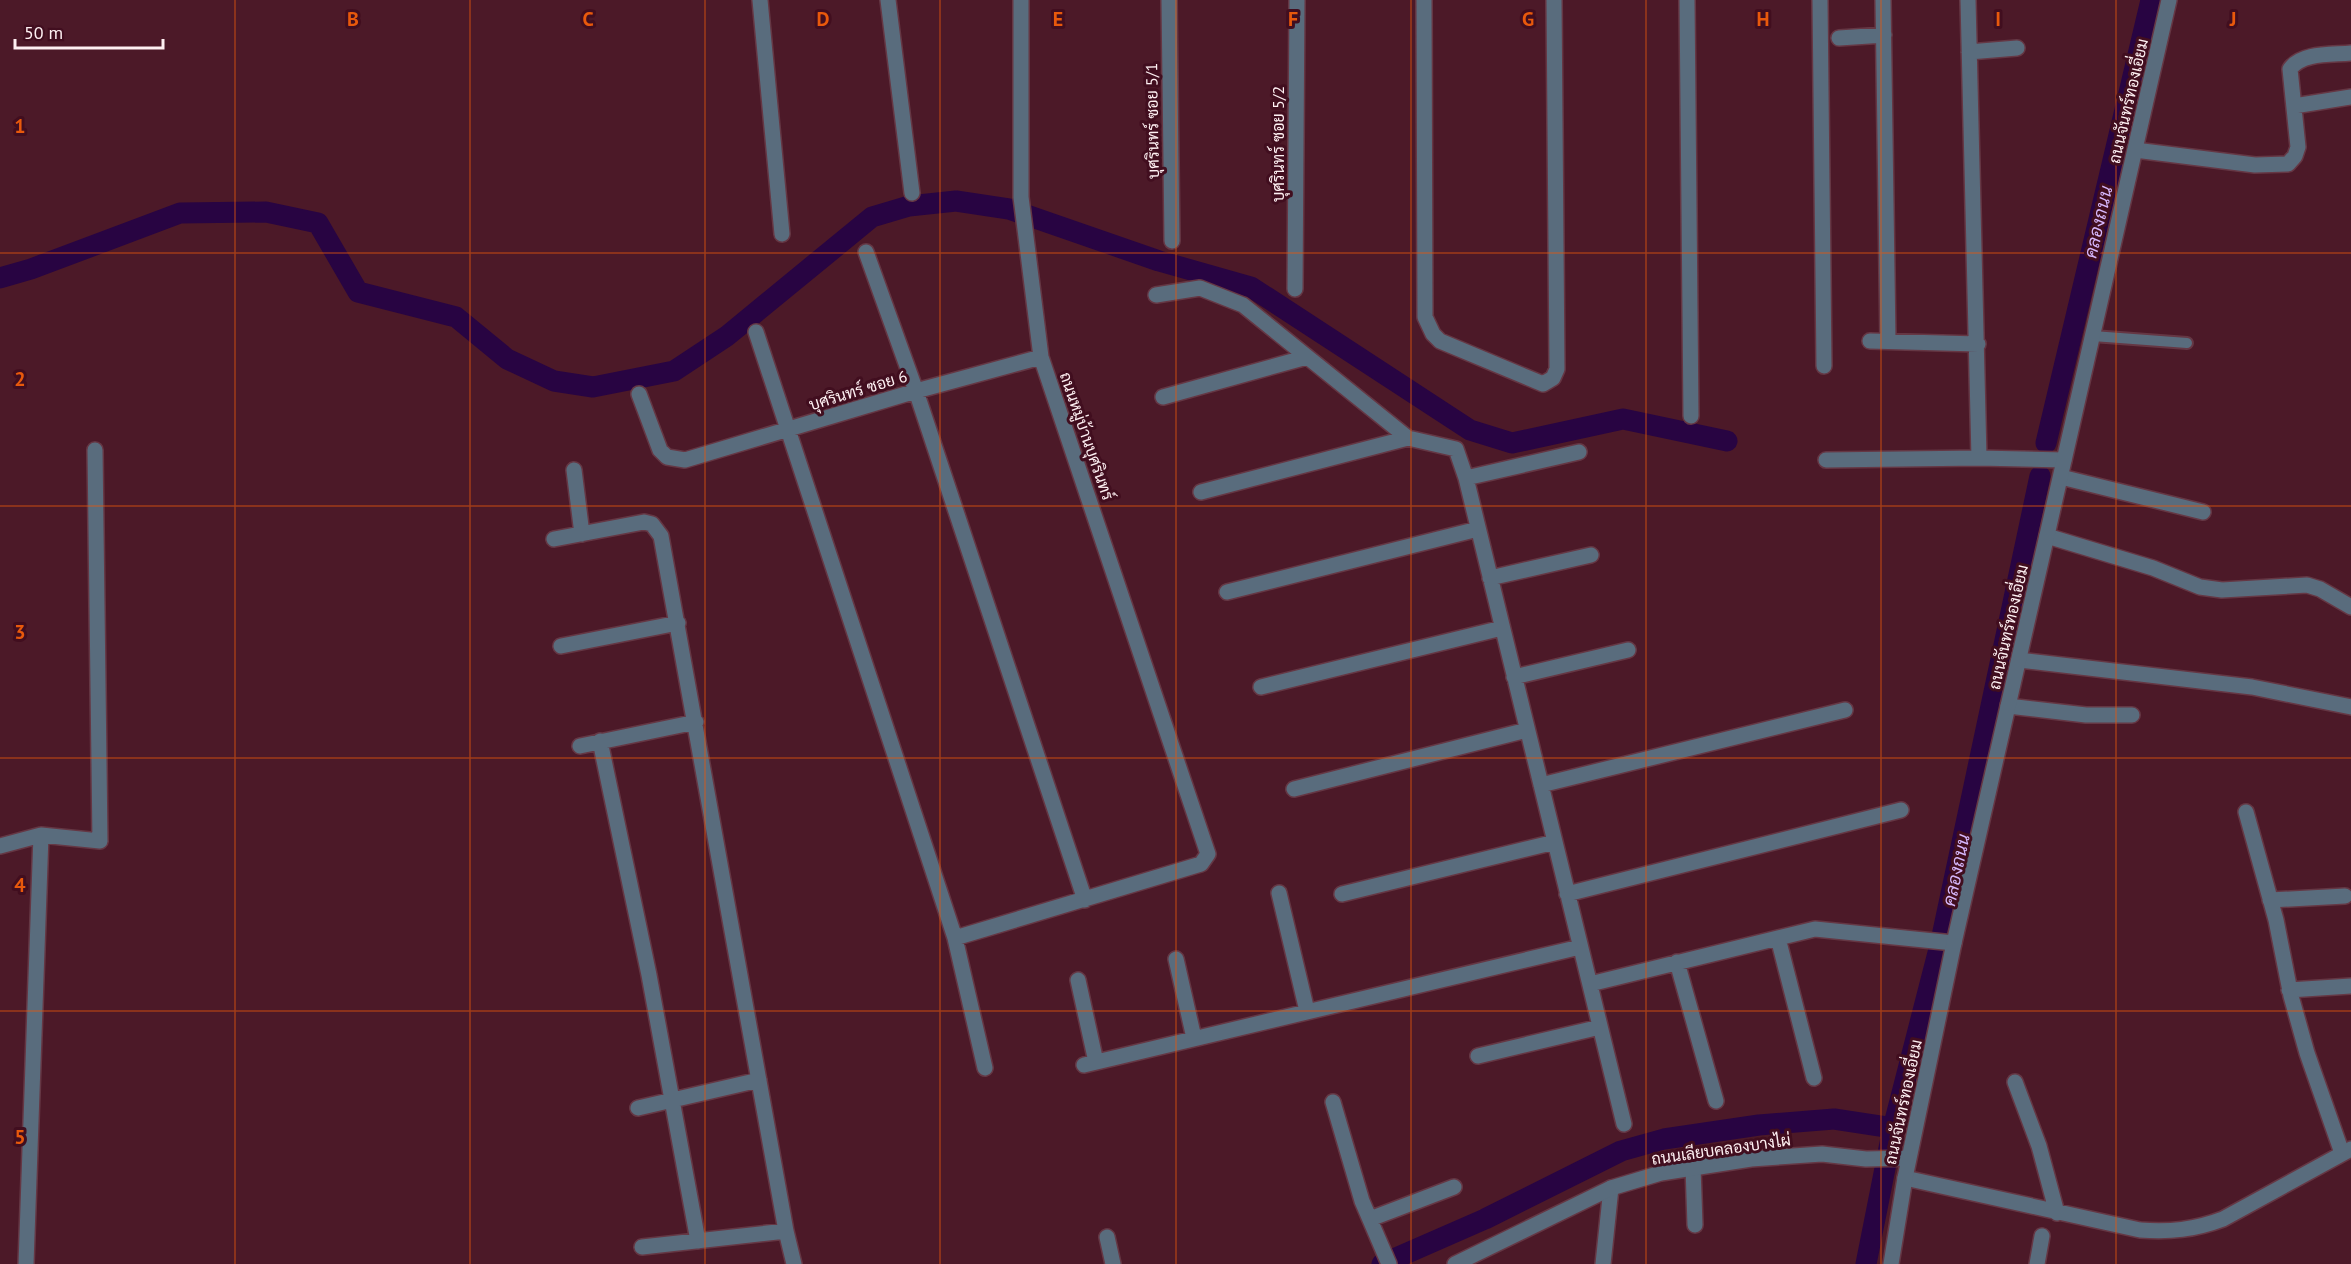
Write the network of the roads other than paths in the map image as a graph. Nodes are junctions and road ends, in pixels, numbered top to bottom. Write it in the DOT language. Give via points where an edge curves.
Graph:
graph roads {
  1 [pos="760,0"];
  2 [pos="888,0"];
  3 [pos="1021,0"];
  4 [pos="1169,0"];
  5 [pos="1297,0"];
  6 [pos="1424,0"];
  7 [pos="1554,0"];
  8 [pos="1687,0"];
  9 [pos="1820,0"];
  10 [pos="1883,0"];
  11 [pos="1968,0"];
  12 [pos="2169,0"];
  13 [pos="1884,34"];
  14 [pos="1839,38"];
  15 [pos="2017,48"];
  16 [pos="1969,52"];
  17 [pos="2351,53"];
  18 [pos="2351,97"];
  19 [pos="2294,106"];
  20 [pos="2135,150"];
  21 [pos="912,193"];
  22 [pos="782,234"];
  23 [pos="1172,241"];
  24 [pos="866,252"];
  25 [pos="1295,289"];
  26 [pos="1156,295"];
  27 [pos="756,332"];
  28 [pos="2092,336"];
  29 [pos="1870,341"];
  30 [pos="1888,341"];
  31 [pos="2187,343"];
  32 [pos="1978,344"];
  33 [pos="1041,357"];
  34 [pos="1307,357"];
  35 [pos="1824,366"];
  36 [pos="916,391"];
  37 [pos="639,394"];
  38 [pos="1163,397"];
  39 [pos="1691,416"];
  40 [pos="790,429"];
  41 [pos="1408,438"];
  42 [pos="95,450"];
  43 [pos="1579,452"];
  44 [pos="1979,458"];
  45 [pos="1826,460"];
  46 [pos="2064,460"];
  47 [pos="574,470"];
  48 [pos="2061,477"];
  49 [pos="1466,478"];
  50 [pos="1201,492"];
  51 [pos="2203,512"];
  52 [pos="1478,529"];
  53 [pos="582,534"];
  54 [pos="2047,536"];
  55 [pos="554,539"];
  56 [pos="1591,555"];
  57 [pos="1490,578"];
  58 [pos="1227,592"];
  59 [pos="2351,607"];
  60 [pos="678,623"];
  61 [pos="1502,628"];
  62 [pos="561,646"];
  63 [pos="1628,650"];
  64 [pos="2019,660"];
  65 [pos="1514,676"];
  66 [pos="1261,687"];
  67 [pos="2008,706"];
  68 [pos="2351,707"];
  69 [pos="1845,710"];
  70 [pos="2132,714"];
  71 [pos="696,722"];
  72 [pos="1527,730"];
  73 [pos="600,741"];
  74 [pos="580,746"];
  75 [pos="1541,785"];
  76 [pos="1294,789"];
  77 [pos="1901,810"];
  78 [pos="2246,812"];
  79 [pos="41,835"];
  80 [pos="1555,842"];
  81 [pos="0,846"];
  82 [pos="1280,893"];
  83 [pos="1342,894"];
  84 [pos="1568,894"];
  85 [pos="2345,896"];
  86 [pos="1085,900"];
  87 [pos="2270,900"];
  88 [pos="955,938"];
  89 [pos="1778,938"];
  90 [pos="1954,943"];
  91 [pos="1580,946"];
  92 [pos="1176,959"];
  93 [pos="1677,963"];
  94 [pos="1078,980"];
  95 [pos="1590,984"];
  96 [pos="2351,986"];
  97 [pos="2289,990"];
  98 [pos="1307,1011"];
  99 [pos="1600,1027"];
  100 [pos="1194,1038"];
  101 [pos="1478,1056"];
  102 [pos="986,1068"];
  103 [pos="1814,1078"];
  104 [pos="759,1080"];
  105 [pos="2015,1082"];
  106 [pos="673,1100"];
  107 [pos="1333,1101"];
  108 [pos="1716,1101"];
  109 [pos="638,1108"];
  110 [pos="1624,1124"];
  111 [pos="2346,1151"];
  112 [pos="1902,1159"];
  113 [pos="1693,1167"];
  114 [pos="1905,1178"];
  115 [pos="1454,1187"];
  116 [pos="1611,1188"];
  117 [pos="2057,1213"];
  118 [pos="1370,1219"];
  119 [pos="1695,1225"];
  120 [pos="786,1231"];
  121 [pos="2042,1236"];
  122 [pos="1107,1238"];
  123 [pos="698,1241"];
  124 [pos="642,1247"];
  125 [pos="26,1264"];
  126 [pos="794,1264"];
  127 [pos="1113,1264"];
  128 [pos="1389,1264"];
  129 [pos="1455,1264"];
  130 [pos="1603,1264"];
  131 [pos="1891,1264"];
  132 [pos="2037,1264"];
  1 -- 22 [label="street"];
  2 -- 21 [label="street"];
  3 -- 33 [label="street, ถนนหมู่บ้านบุศรินทร์" via="1021,197"];
  4 -- 23 [label="street, บุศรินทร์ ซอย 5/1"];
  5 -- 25 [label="street, บุศรินทร์ ซอย 5/2"];
  6 -- 7 [label="street" via="1425,317 1440,341 1543,384 1553,378 1557,369"];
  8 -- 39 [label="street"];
  9 -- 35 [label="street"];
  10 -- 13 [label="street"];
  11 -- 16 [label="street"];
  12 -- 20 [label="street, ถนนจันทร์ทองเอี่ยม"];
  13 -- 14 [label="street"];
  13 -- 30 [label="street"];
  15 -- 16 [label="street"];
  16 -- 32 [label="street"];
  17 -- 19 [label="street" via="2295,62 2290,69"];
  18 -- 19 [label="street"];
  19 -- 20 [label="street" via="2298,147 2288,165 2255,165"];
  20 -- 28 [label="street, ถนนจันทร์ทองเอี่ยม"];
  24 -- 36 [label="street"];
  26 -- 34 [label="street" via="1200,288 1243,306"];
  27 -- 40 [label="street"];
  28 -- 31 [label="lane"];
  28 -- 46 [label="street, ถนนจันทร์ทองเอี่ยม"];
  29 -- 30 [label="street"];
  30 -- 32 [label="street"];
  32 -- 44 [label="street"];
  33 -- 36 [label="street, บุศรินทร์ ซอย 6"];
  33 -- 86 [label="street, ถนนหมู่บ้านบุศรินทร์" via="1207,849 1206,860 1201,864"];
  34 -- 38 [label="street"];
  34 -- 41 [label="street"];
  36 -- 40 [label="street, บุศรินทร์ ซอย 6"];
  36 -- 86 [label="street"];
  37 -- 40 [label="street, บุศรินทร์ ซอย 6" via="660,450 667,457 685,460"];
  40 -- 88 [label="street"];
  41 -- 49 [label="street" via="1456,449"];
  41 -- 50 [label="street"];
  42 -- 79 [label="street" via="100,841"];
  43 -- 49 [label="street"];
  44 -- 45 [label="street"];
  44 -- 46 [label="street"];
  46 -- 48 [label="street, ถนนจันทร์ทองเอี่ยม"];
  47 -- 53 [label="street"];
  48 -- 51 [label="street"];
  48 -- 54 [label="street, ถนนจันทร์ทองเอี่ยม"];
  49 -- 52 [label="street"];
  52 -- 57 [label="street"];
  52 -- 58 [label="street"];
  53 -- 55 [label="street"];
  53 -- 60 [label="street" via="644,522 652,524 661,536"];
  54 -- 59 [label="street" via="2153,568 2200,587 2223,590 2307,585"];
  54 -- 64 [label="street, ถนนจันทร์ทองเอี่ยม"];
  56 -- 57 [label="street"];
  57 -- 61 [label="street"];
  60 -- 62 [label="street"];
  60 -- 71 [label="street"];
  61 -- 65 [label="street"];
  61 -- 66 [label="street"];
  63 -- 65 [label="street"];
  64 -- 67 [label="street, ถนนจันทร์ทองเอี่ยม"];
  64 -- 68 [label="street" via="2252,687"];
  65 -- 72 [label="street"];
  67 -- 70 [label="street" via="2086,715"];
  67 -- 90 [label="street, ถนนจันทร์ทองเอี่ยม"];
  69 -- 75 [label="street"];
  71 -- 73 [label="street"];
  71 -- 104 [label="street"];
  72 -- 75 [label="street"];
  72 -- 76 [label="street"];
  73 -- 74 [label="street"];
  73 -- 106 [label="street"];
  75 -- 80 [label="street"];
  77 -- 84 [label="street"];
  78 -- 87 [label="street"];
  79 -- 81 [label="street"];
  79 -- 125 [label="street"];
  80 -- 83 [label="street"];
  80 -- 84 [label="street"];
  82 -- 98 [label="street"];
  84 -- 91 [label="street"];
  85 -- 87 [label="street"];
  86 -- 88 [label="street"];
  87 -- 97 [label="street"];
  88 -- 102 [label="street"];
  89 -- 90 [label="street" via="1815,929"];
  89 -- 93 [label="street"];
  89 -- 103 [label="street"];
  90 -- 112 [label="street, ถนนจันทร์ทองเอี่ยม"];
  91 -- 95 [label="street"];
  91 -- 98 [label="street"];
  92 -- 100 [label="street"];
  93 -- 95 [label="street"];
  93 -- 108 [label="street"];
  94 -- 100 [label="street" via="1090,1064"];
  95 -- 99 [label="street"];
  96 -- 97 [label="street"];
  97 -- 111 [label="street" via="2307,1053"];
  98 -- 100 [label="street"];
  99 -- 101 [label="street"];
  99 -- 110 [label="street"];
  104 -- 106 [label="street"];
  104 -- 120 [label="street"];
  105 -- 117 [label="street"];
  106 -- 109 [label="street"];
  106 -- 123 [label="street"];
  107 -- 118 [label="street"];
  111 -- 117 [label="street" via="2200,1228 2140,1230"];
  112 -- 113 [label="street, ถนนเลียบคลองบางไผ่" via="1822,1154"];
  112 -- 114 [label="street, ถนนจันทร์ทองเอี่ยม"];
  113 -- 116 [label="street, ถนนเลียบคลองบางไผ่"];
  113 -- 119 [label="street"];
  114 -- 117 [label="street"];
  114 -- 131 [label="street, ถนนจันทร์ทองเอี่ยม"];
  115 -- 118 [label="street"];
  116 -- 129 [label="street, ถนนเลียบคลองบางไผ่"];
  116 -- 130 [label="street"];
  118 -- 128 [label="street"];
  120 -- 123 [label="street"];
  120 -- 126 [label="street"];
  121 -- 132 [label="street"];
  122 -- 127 [label="street"];
  123 -- 124 [label="street"];
}
